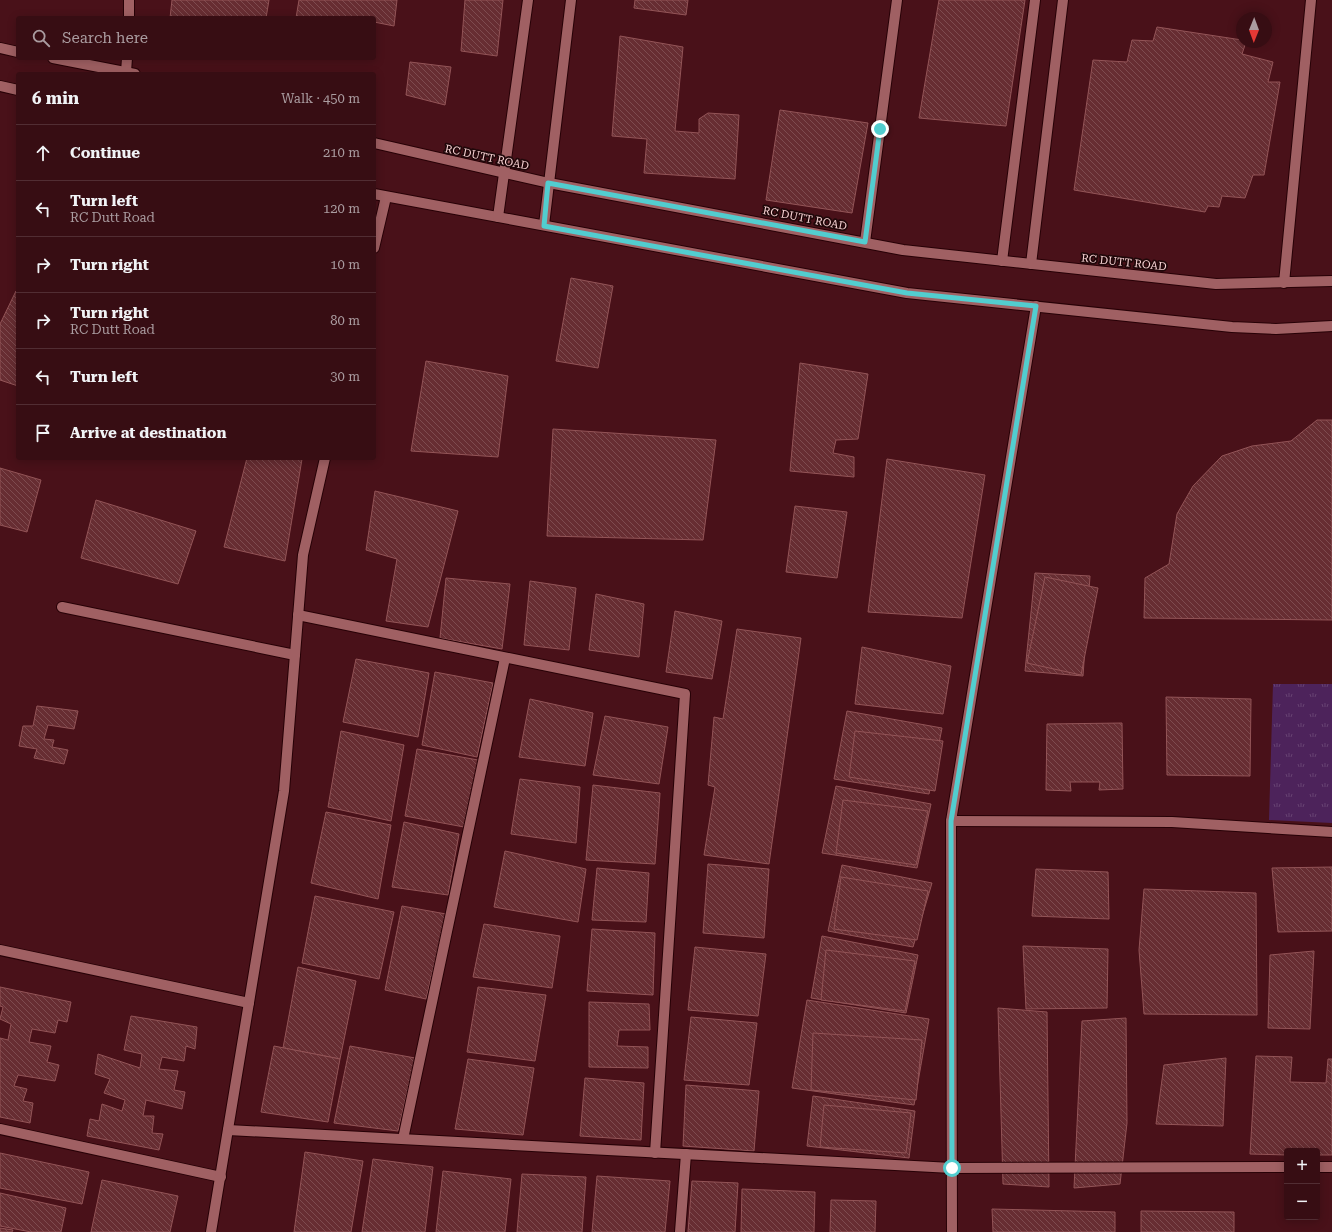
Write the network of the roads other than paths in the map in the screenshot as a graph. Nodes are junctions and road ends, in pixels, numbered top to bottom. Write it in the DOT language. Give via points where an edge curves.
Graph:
graph roads {
  1 [pos="129,0"];
  2 [pos="528,0"];
  3 [pos="571,0"];
  4 [pos="897,0"];
  5 [pos="1035,0"];
  6 [pos="1063,0"];
  7 [pos="1311,0"];
  8 [pos="129,16"];
  9 [pos="0,48"];
  10 [pos="16,52"];
  11 [pos="63,60"];
  12 [pos="128,60"];
  13 [pos="126,72"];
  14 [pos="131,72"];
  15 [pos="0,86"];
  16 [pos="16,90"];
  17 [pos="376,143"];
  18 [pos="503,173"];
  19 [pos="548,183"];
  20 [pos="376,194"];
  21 [pos="386,197"];
  22 [pos="498,218"];
  23 [pos="544,226"];
  24 [pos="376,240"];
  25 [pos="865,242"];
  26 [pos="1002,261"];
  27 [pos="1031,264"];
  28 [pos="1332,281"];
  29 [pos="1284,283"];
  30 [pos="1036,306"];
  31 [pos="1332,326"];
  32 [pos="325,460"];
  33 [pos="62,607"];
  34 [pos="298,616"];
  35 [pos="295,655"];
  36 [pos="505,658"];
  37 [pos="951,821"];
  38 [pos="1332,832"];
  39 [pos="0,950"];
  40 [pos="249,1003"];
  41 [pos="0,1129"];
  42 [pos="228,1130"];
  43 [pos="403,1139"];
  44 [pos="655,1153"];
  45 [pos="686,1154"];
  46 [pos="1284,1167"];
  47 [pos="1320,1167"];
  48 [pos="1332,1167"];
  49 [pos="952,1168"];
  50 [pos="220,1177"];
  51 [pos="211,1232"];
  52 [pos="680,1232"];
  53 [pos="952,1232"];
  1 -- 8 [label="street"];
  2 -- 18 [label="street"];
  3 -- 19 [label="street"];
  4 -- 25 [label="street"];
  5 -- 26 [label="street"];
  6 -- 27 [label="street"];
  7 -- 29 [label="street"];
  9 -- 10 [label="street"];
  11 -- 13 [label="street"];
  12 -- 14 [label="street"];
  15 -- 16 [label="street"];
  17 -- 18 [label="street, RC DUTT ROAD"];
  18 -- 19 [label="street, RC DUTT ROAD"];
  18 -- 22 [label="street"];
  19 -- 23 [label="street"];
  19 -- 25 [label="street, RC DUTT ROAD"];
  20 -- 21 [label="street"];
  21 -- 22 [label="street"];
  21 -- 24 [label="street"];
  22 -- 23 [label="street"];
  23 -- 30 [label="street" via="907,293"];
  25 -- 26 [label="street, RC DUTT ROAD" via="903,250"];
  26 -- 27 [label="street, RC DUTT ROAD"];
  27 -- 29 [label="street, RC DUTT ROAD" via="1216,284"];
  28 -- 29 [label="street, RC DUTT ROAD"];
  30 -- 31 [label="street" via="1232,327 1276,329"];
  30 -- 37 [label="street"];
  32 -- 34 [label="street" via="303,555"];
  33 -- 35 [label="street"];
  34 -- 35 [label="street"];
  34 -- 36 [label="street"];
  35 -- 40 [label="street" via="284,791"];
  36 -- 43 [label="street"];
  36 -- 44 [label="street" via="685,694"];
  37 -- 38 [label="street" via="1172,822"];
  37 -- 49 [label="street"];
  39 -- 40 [label="street"];
  40 -- 42 [label="street"];
  41 -- 50 [label="street"];
  42 -- 43 [label="street"];
  42 -- 50 [label="street"];
  43 -- 44 [label="street"];
  44 -- 45 [label="street"];
  45 -- 49 [label="street"];
  45 -- 52 [label="street"];
  46 -- 49 [label="street"];
  47 -- 48 [label="street"];
  49 -- 53 [label="street"];
  50 -- 51 [label="street"];
}
